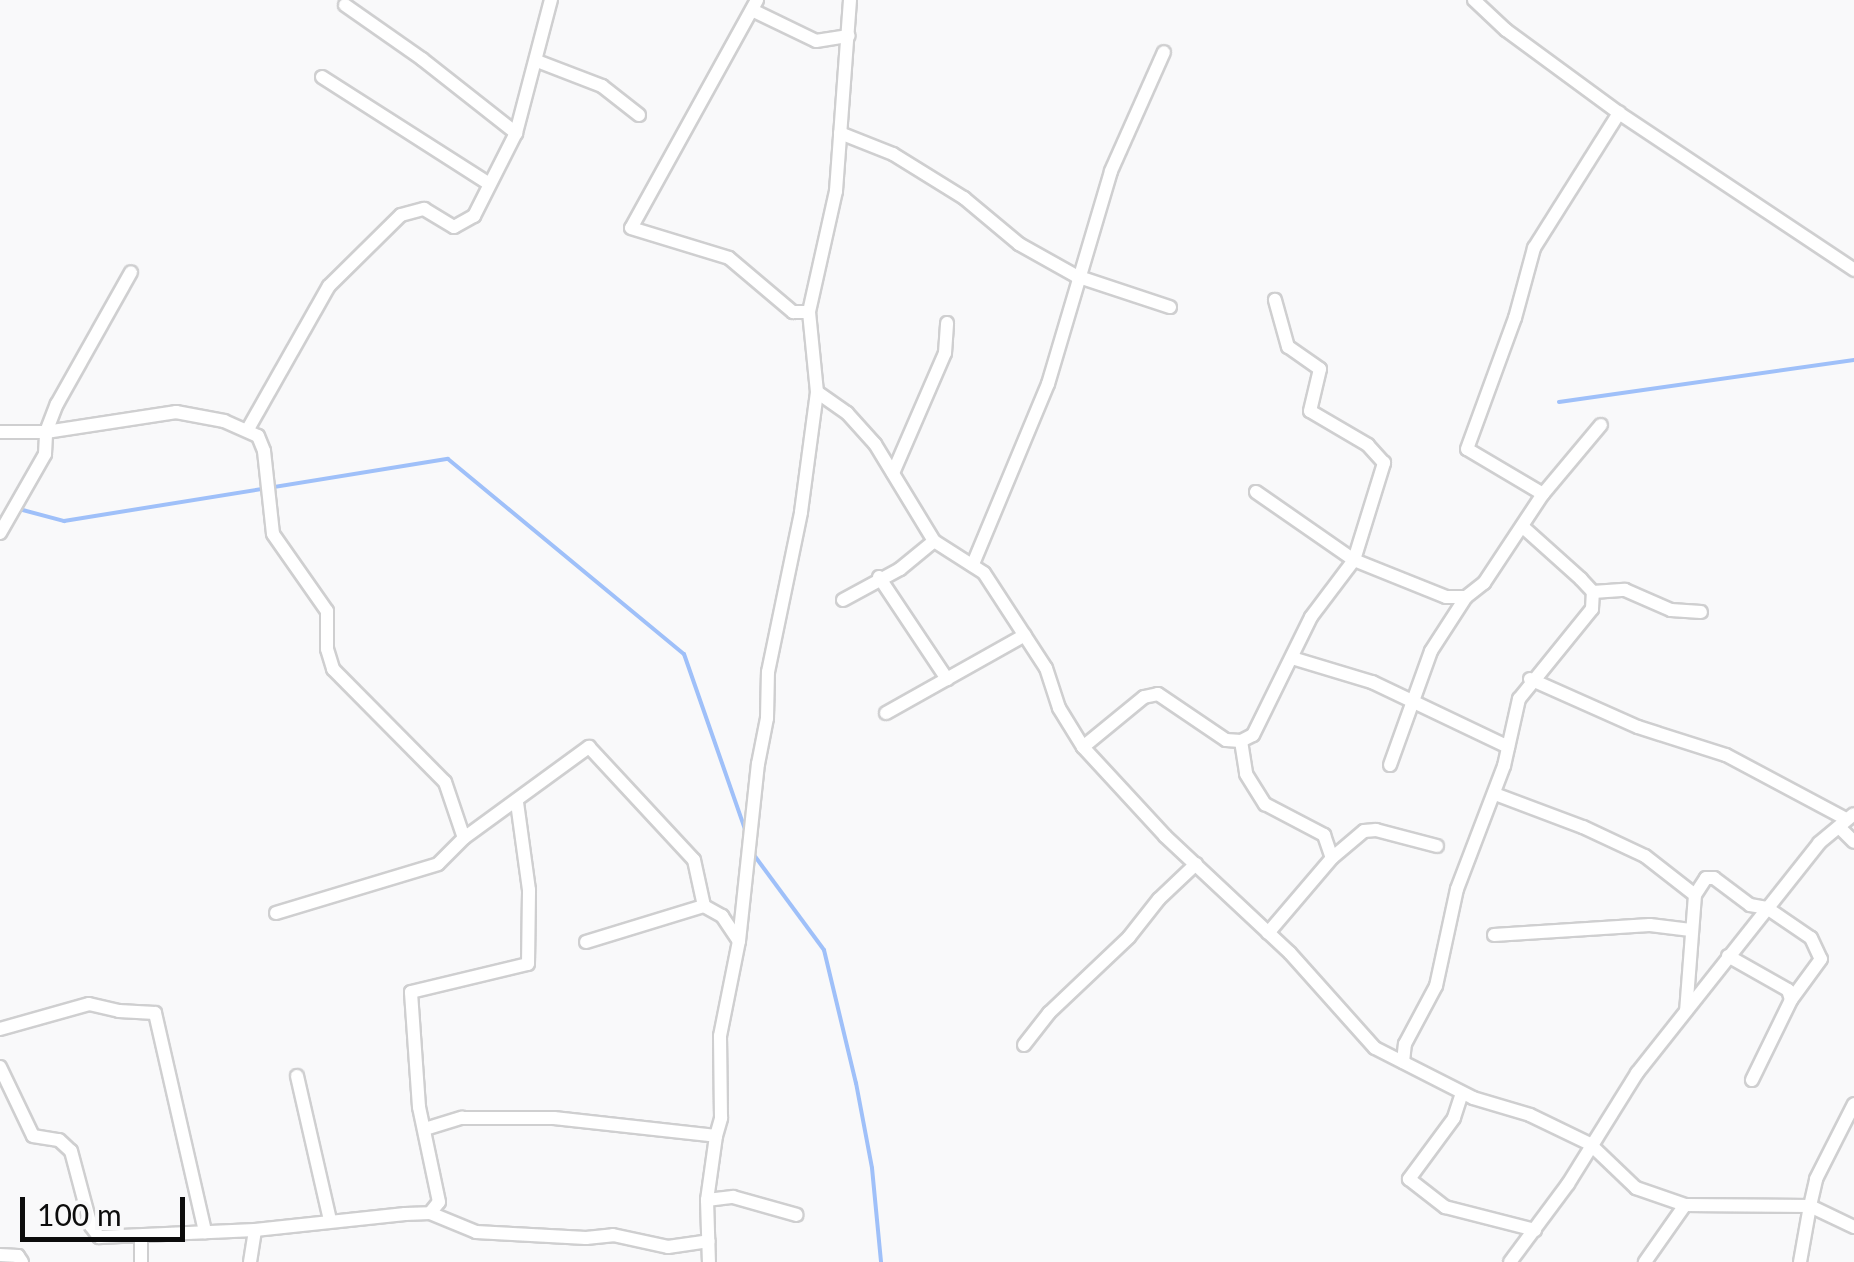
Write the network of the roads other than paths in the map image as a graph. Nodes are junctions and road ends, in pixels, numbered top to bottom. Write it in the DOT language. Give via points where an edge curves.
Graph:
graph roads {
  1 [pos="551,0"];
  2 [pos="850,0"];
  3 [pos="1474,0"];
  4 [pos="345,5"];
  5 [pos="755,5"];
  6 [pos="849,36"];
  7 [pos="1164,52"];
  8 [pos="537,61"];
  9 [pos="322,77"];
  10 [pos="1619,113"];
  11 [pos="639,115"];
  12 [pos="516,133"];
  13 [pos="840,133"];
  14 [pos="489,184"];
  15 [pos="1574,187"];
  16 [pos="1854,270"];
  17 [pos="131,272"];
  18 [pos="1076,276"];
  19 [pos="1275,300"];
  20 [pos="1170,307"];
  21 [pos="809,312"];
  22 [pos="947,324"];
  23 [pos="816,392"];
  24 [pos="1601,425"];
  25 [pos="248,429"];
  26 [pos="0,432"];
  27 [pos="46,432"];
  28 [pos="893,474"];
  29 [pos="1256,492"];
  30 [pos="1543,494"];
  31 [pos="1522,526"];
  32 [pos="0,533"];
  33 [pos="934,541"];
  34 [pos="1354,560"];
  35 [pos="974,564"];
  36 [pos="880,577"];
  37 [pos="1592,592"];
  38 [pos="1466,597"];
  39 [pos="843,600"];
  40 [pos="1701,612"];
  41 [pos="1025,635"];
  42 [pos="1292,658"];
  43 [pos="947,679"];
  44 [pos="1530,679"];
  45 [pos="1412,702"];
  46 [pos="886,713"];
  47 [pos="1241,741"];
  48 [pos="1083,747"];
  49 [pos="1508,748"];
  50 [pos="1390,766"];
  51 [pos="1494,794"];
  52 [pos="517,802"];
  53 [pos="1846,820"];
  54 [pos="464,838"];
  55 [pos="1854,842"];
  56 [pos="1437,846"];
  57 [pos="1332,858"];
  58 [pos="1196,864"];
  59 [pos="1694,896"];
  60 [pos="704,906"];
  61 [pos="1767,908"];
  62 [pos="276,913"];
  63 [pos="1691,930"];
  64 [pos="1268,933"];
  65 [pos="1494,935"];
  66 [pos="739,941"];
  67 [pos="586,942"];
  68 [pos="1728,956"];
  69 [pos="1791,1000"];
  70 [pos="1686,1015"];
  71 [pos="0,1028"];
  72 [pos="1024,1045"];
  73 [pos="1403,1062"];
  74 [pos="0,1068"];
  75 [pos="297,1076"];
  76 [pos="1752,1080"];
  77 [pos="1462,1093"];
  78 [pos="1854,1104"];
  79 [pos="425,1129"];
  80 [pos="716,1136"];
  81 [pos="1590,1144"];
  82 [pos="708,1200"];
  83 [pos="1685,1205"];
  84 [pos="1810,1206"];
  85 [pos="430,1213"];
  86 [pos="798,1215"];
  87 [pos="330,1220"];
  88 [pos="1854,1227"];
  89 [pos="255,1230"];
  90 [pos="1535,1230"];
  91 [pos="205,1232"];
  92 [pos="141,1238"];
  93 [pos="709,1241"];
  94 [pos="0,1255"];
  95 [pos="22,1262"];
  96 [pos="140,1262"];
  97 [pos="250,1262"];
  98 [pos="709,1262"];
  99 [pos="1510,1262"];
  100 [pos="1645,1262"];
  101 [pos="1800,1262"];
  1 -- 8 [label="street"];
  2 -- 6 [label="street"];
  3 -- 10 [label="street"];
  4 -- 12 [label="street"];
  5 -- 6 [label="street" via="816,41"];
  5 -- 21 [label="street" via="632,228 729,258 793,312"];
  6 -- 13 [label="street"];
  7 -- 18 [label="street" via="1111,171"];
  8 -- 11 [label="street" via="602,86"];
  8 -- 12 [label="street"];
  9 -- 14 [label="street"];
  10 -- 15 [label="street"];
  10 -- 16 [label="street"];
  10 -- 30 [label="street" via="1534,248 1468,448"];
  12 -- 14 [label="street"];
  13 -- 18 [label="street" via="893,154"];
  13 -- 21 [label="street" via="836,191"];
  14 -- 25 [label="street" via="464,226 411,209 346,266 306,321"];
  17 -- 27 [label="street"];
  18 -- 20 [label="street"];
  18 -- 35 [label="street" via="1048,384"];
  19 -- 34 [label="street" via="1288,347 1320,368 1310,411 1368,445 1384,463"];
  21 -- 23 [label="street"];
  22 -- 28 [label="street" via="945,353"];
  23 -- 28 [label="street" via="847,413"];
  23 -- 66 [label="street" via="801,512 768,672"];
  24 -- 30 [label="street"];
  25 -- 27 [label="street" via="176,412"];
  25 -- 54 [label="street" via="264,451 273,534 327,611 333,669 445,782"];
  26 -- 27 [label="street"];
  27 -- 32 [label="street" via="45,454"];
  28 -- 33 [label="street"];
  29 -- 34 [label="street"];
  30 -- 31 [label="street"];
  31 -- 37 [label="street"];
  31 -- 38 [label="street" via="1484,583"];
  33 -- 35 [label="street"];
  33 -- 36 [label="street"];
  34 -- 38 [label="street" via="1446,597"];
  34 -- 42 [label="street" via="1312,617"];
  35 -- 41 [label="street"];
  36 -- 39 [label="street"];
  36 -- 43 [label="street"];
  37 -- 40 [label="street" via="1625,590 1670,610"];
  37 -- 44 [label="street" via="1592,608"];
  38 -- 45 [label="street" via="1431,650"];
  41 -- 43 [label="street"];
  41 -- 48 [label="street"];
  42 -- 45 [label="street" via="1372,682"];
  42 -- 47 [label="street" via="1253,735"];
  43 -- 46 [label="street"];
  44 -- 49 [label="street" via="1515,709"];
  44 -- 53 [label="street" via="1638,728 1726,755"];
  45 -- 49 [label="street"];
  45 -- 50 [label="street"];
  47 -- 48 [label="street" via="1226,740 1158,694 1144,697"];
  47 -- 57 [label="street" via="1246,774 1264,804 1324,835"];
  48 -- 58 [label="street"];
  49 -- 51 [label="street"];
  51 -- 59 [label="street" via="1644,856"];
  51 -- 73 [label="street" via="1457,889 1436,986 1405,1044"];
  52 -- 54 [label="street"];
  52 -- 60 [label="street" via="592,748 694,860"];
  52 -- 79 [label="street" via="531,958 524,968 411,992"];
  53 -- 55 [label="street"];
  53 -- 61 [label="street"];
  54 -- 62 [label="street" via="438,864"];
  56 -- 57 [label="street" via="1364,831"];
  57 -- 64 [label="street"];
  58 -- 64 [label="street"];
  58 -- 72 [label="street"];
  59 -- 61 [label="street" via="1706,878 1714,878 1750,905"];
  59 -- 63 [label="street"];
  60 -- 66 [label="street" via="722,916"];
  60 -- 67 [label="street"];
  61 -- 68 [label="street"];
  61 -- 69 [label="street" via="1811,938 1821,953"];
  63 -- 65 [label="street" via="1650,925"];
  63 -- 70 [label="street"];
  64 -- 73 [label="street" via="1374,1048"];
  66 -- 80 [label="street" via="720,1036"];
  68 -- 69 [label="street" via="1788,990"];
  68 -- 70 [label="street"];
  69 -- 76 [label="street"];
  70 -- 81 [label="street"];
  71 -- 91 [label="street" via="90,1004 155,1013"];
  73 -- 77 [label="street"];
  74 -- 92 [label="street" via="33,1136 58,1140 70,1150 96,1235"];
  75 -- 87 [label="street"];
  77 -- 81 [label="street"];
  77 -- 90 [label="street" via="1454,1118 1409,1180 1445,1208"];
  78 -- 84 [label="street" via="1816,1178"];
  79 -- 80 [label="street" via="462,1118 554,1118"];
  79 -- 85 [label="street" via="439,1202"];
  80 -- 82 [label="street"];
  81 -- 83 [label="street" via="1636,1188"];
  81 -- 90 [label="street"];
  82 -- 86 [label="street" via="733,1197"];
  82 -- 93 [label="street"];
  83 -- 84 [label="street"];
  83 -- 100 [label="street"];
  84 -- 88 [label="street"];
  84 -- 101 [label="street"];
  85 -- 87 [label="street"];
  85 -- 93 [label="street" via="476,1232 614,1236 668,1247"];
  87 -- 89 [label="street"];
  89 -- 91 [label="street"];
  89 -- 97 [label="street"];
  90 -- 99 [label="street"];
  91 -- 92 [label="street"];
  92 -- 96 [label="street"];
  93 -- 98 [label="street"];
  94 -- 95 [label="street"];
}
